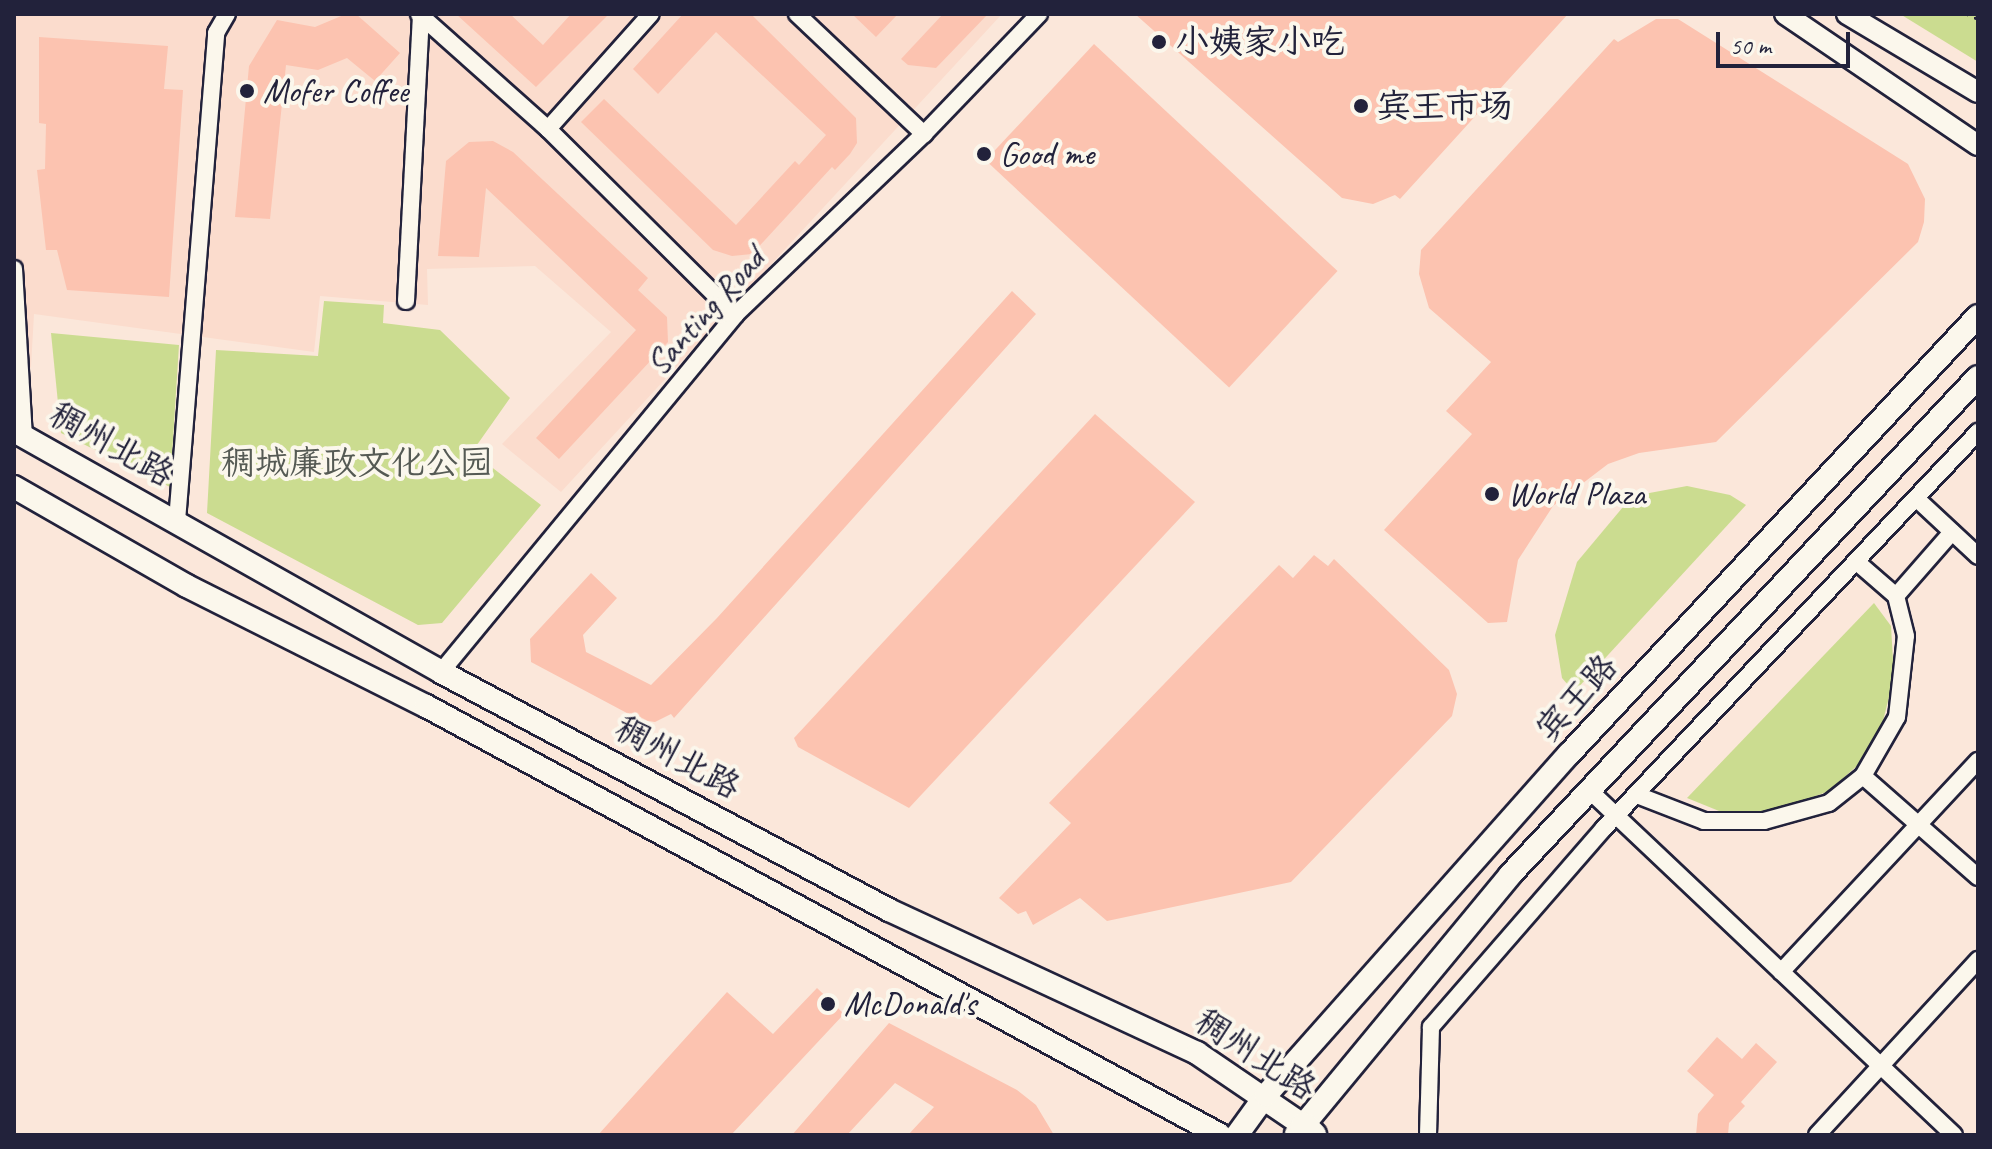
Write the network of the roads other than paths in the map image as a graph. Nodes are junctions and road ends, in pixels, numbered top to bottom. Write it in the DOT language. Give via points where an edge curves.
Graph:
graph roads {
  1 [pos="227,14"];
  2 [pos="420,14"];
  3 [pos="651,14"];
  4 [pos="797,14"];
  5 [pos="1039,14"];
  6 [pos="1785,14"];
  7 [pos="1847,14"];
  8 [pos="1978,92"];
  9 [pos="548,129"];
  10 [pos="924,134"];
  11 [pos="1978,145"];
  12 [pos="14,269"];
  13 [pos="406,301"];
  14 [pos="735,315"];
  15 [pos="1978,316"];
  16 [pos="1978,377"];
  17 [pos="1978,432"];
  18 [pos="19,433"];
  19 [pos="14,487"];
  20 [pos="1918,500"];
  21 [pos="177,521"];
  22 [pos="1952,532"];
  23 [pos="1978,556"];
  24 [pos="1858,563"];
  25 [pos="1896,596"];
  26 [pos="441,672"];
  27 [pos="1978,761"];
  28 [pos="1863,776"];
  29 [pos="1589,790"];
  30 [pos="1637,795"];
  31 [pos="1616,816"];
  32 [pos="1919,825"];
  33 [pos="1978,877"];
  34 [pos="1978,960"];
  35 [pos="1781,972"];
  36 [pos="1881,1066"];
  37 [pos="1266,1095"];
  38 [pos="1304,1132"];
  39 [pos="1220,1135"];
  40 [pos="1237,1135"];
  41 [pos="1428,1135"];
  42 [pos="1817,1135"];
  43 [pos="1954,1135"];
  1 -- 21 [label="street" via="216,33"];
  2 -- 9 [label="street"];
  2 -- 13 [label="street"];
  3 -- 9 [label="street"];
  4 -- 10 [label="street"];
  5 -- 10 [label="street, Santing Road"];
  6 -- 11 [label="street"];
  7 -- 8 [label="street"];
  9 -- 14 [label="street"];
  10 -- 14 [label="street, Santing Road"];
  12 -- 18 [label="street"];
  14 -- 26 [label="street, Santing Road"];
  15 -- 37 [label="main road, 宾王路" via="1580,742"];
  16 -- 29 [label="main road"];
  17 -- 20 [label="street"];
  18 -- 21 [label="main road, 稠州北路" via="59,460"];
  19 -- 39 [label="main road" via="187,586 426,706"];
  20 -- 22 [label="street"];
  20 -- 24 [label="street"];
  21 -- 26 [label="main road, 稠州北路"];
  22 -- 23 [label="street"];
  22 -- 25 [label="street"];
  24 -- 25 [label="street"];
  24 -- 30 [label="street"];
  25 -- 28 [label="street" via="1906,636 1902,691 1887,741"];
  26 -- 37 [label="main road, 稠州北路" via="889,910 1197,1053"];
  27 -- 32 [label="street"];
  28 -- 30 [label="street" via="1848,791 1808,812 1745,823 1704,821"];
  28 -- 32 [label="street"];
  29 -- 31 [label="street"];
  29 -- 38 [label="main road" via="1510,875"];
  30 -- 31 [label="street"];
  31 -- 35 [label="street"];
  31 -- 41 [label="street" via="1431,1027"];
  32 -- 33 [label="street"];
  32 -- 35 [label="street"];
  34 -- 36 [label="street"];
  35 -- 36 [label="street"];
  36 -- 42 [label="street"];
  36 -- 43 [label="street"];
  37 -- 38 [label="main road, 稠州北路"];
  37 -- 40 [label="main road, 宾王路"];
}
